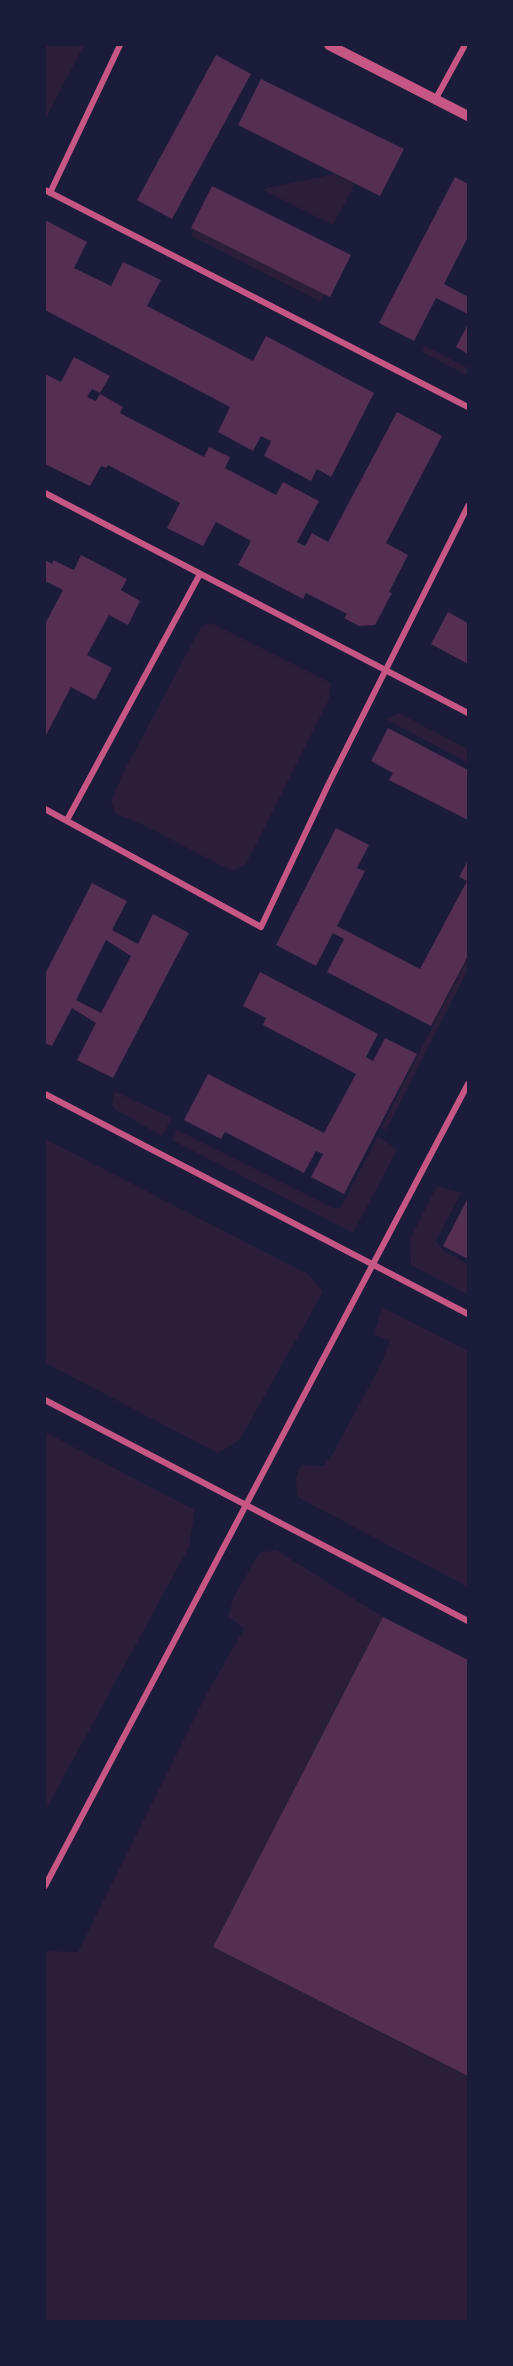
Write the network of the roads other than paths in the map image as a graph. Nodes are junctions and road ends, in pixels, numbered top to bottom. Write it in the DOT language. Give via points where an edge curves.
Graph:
graph roads {
  1 [pos="120,45"];
  2 [pos="329,45"];
  3 [pos="465,45"];
  4 [pos="435,100"];
  5 [pos="468,116"];
  6 [pos="47,191"];
  7 [pos="468,407"];
  8 [pos="45,493"];
  9 [pos="468,506"];
  10 [pos="200,574"];
  11 [pos="386,670"];
  12 [pos="468,713"];
  13 [pos="45,809"];
  14 [pos="67,820"];
  15 [pos="468,1084"];
  16 [pos="45,1094"];
  17 [pos="373,1264"];
  18 [pos="468,1314"];
  19 [pos="45,1400"];
  20 [pos="246,1505"];
  21 [pos="468,1621"];
  22 [pos="45,1886"];
  1 -- 6 [label="street"];
  2 -- 4 [label="street"];
  3 -- 4 [label="street"];
  4 -- 5 [label="street"];
  6 -- 7 [label="street"];
  8 -- 10 [label="street"];
  9 -- 11 [label="street"];
  10 -- 11 [label="street"];
  10 -- 14 [label="street"];
  11 -- 12 [label="street"];
  11 -- 14 [label="street" via="261,927"];
  13 -- 14 [label="street"];
  15 -- 17 [label="street"];
  16 -- 17 [label="street"];
  17 -- 18 [label="street"];
  17 -- 20 [label="street"];
  19 -- 20 [label="street"];
  20 -- 21 [label="street"];
  20 -- 22 [label="street"];
}
